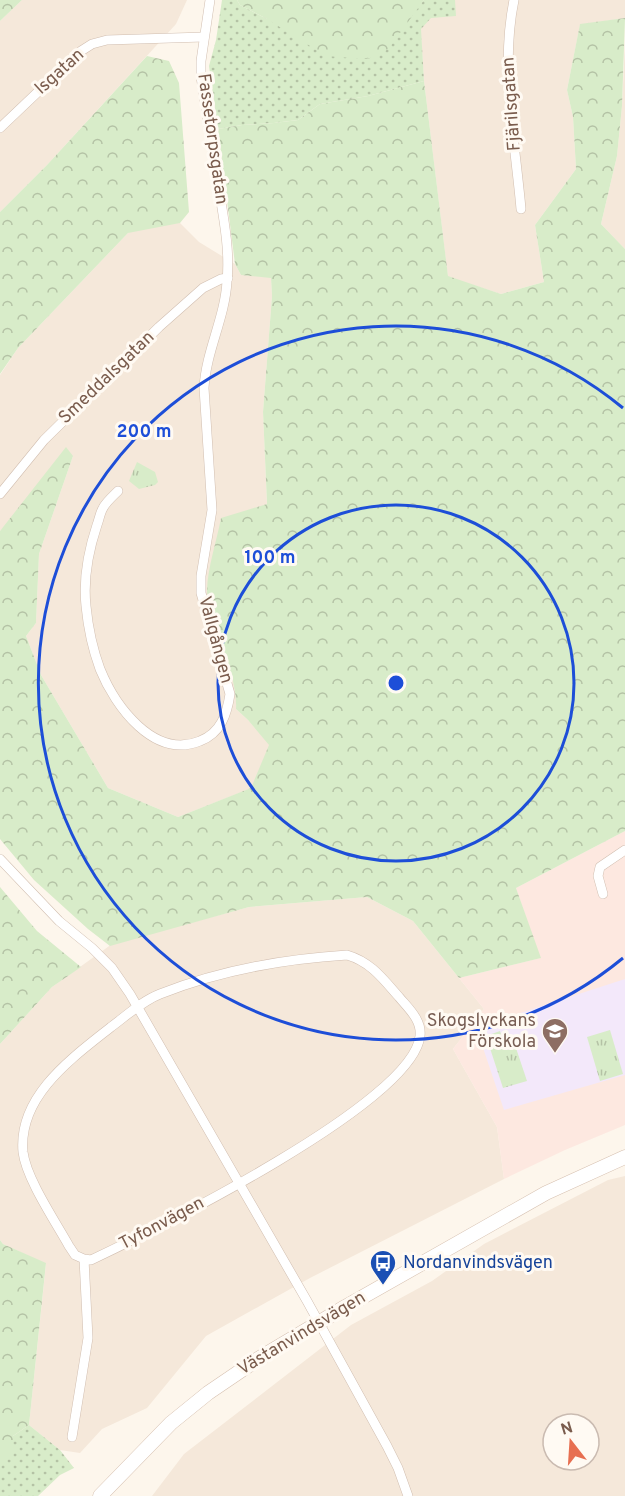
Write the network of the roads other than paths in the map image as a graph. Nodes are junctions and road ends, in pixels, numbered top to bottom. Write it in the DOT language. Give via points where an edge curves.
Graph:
graph roads {
  1 [pos="210,0"];
  2 [pos="514,0"];
  3 [pos="204,36"];
  4 [pos="0,128"];
  5 [pos="521,209"];
  6 [pos="228,278"];
  7 [pos="118,491"];
  8 [pos="0,494"];
  9 [pos="625,850"];
  10 [pos="0,859"];
  11 [pos="603,894"];
  12 [pos="137,1008"];
  13 [pos="625,1157"];
  14 [pos="238,1182"];
  15 [pos="84,1259"];
  16 [pos="319,1322"];
  17 [pos="72,1437"];
  18 [pos="100,1496"];
  19 [pos="408,1496"];
  1 -- 3 [label="street, Fassetorpsgatan"];
  2 -- 5 [label="street, Fjärilsgatan" via="508,28 509,81"];
  3 -- 4 [label="street, Isgatan" via="119,39 92,44"];
  3 -- 6 [label="street, Fassetorpsgatan" via="201,77"];
  6 -- 7 [label="street, Vallgången" via="225,303 205,369 212,510 201,593 230,694 224,720 204,740 189,745 168,745 142,730 118,701 100,669 86,606 85,578 88,550 103,508"];
  6 -- 8 [label="street, Smeddalsgatan" via="203,288 159,327 52,431"];
  9 -- 11 [label="street" via="600,867"];
  10 -- 12 [label="street" via="59,921 112,968"];
  12 -- 14 [label="street"];
  12 -- 14 [label="street, Tyfonvägen" via="159,994 236,970 347,955 371,966 419,1023 420,1038 414,1055 396,1076 324,1134"];
  12 -- 15 [label="street, Tyfonvägen" via="64,1065 28,1113 24,1127 27,1167 69,1246"];
  13 -- 16 [label="street, Västanvindsvägen" via="546,1193"];
  14 -- 15 [label="street, Tyfonvägen" via="166,1224 91,1260"];
  14 -- 16 [label="street"];
  15 -- 17 [label="street" via="88,1338"];
  16 -- 18 [label="street, Västanvindsvägen" via="207,1394 171,1423"];
  16 -- 19 [label="street" via="391,1453"];
}
